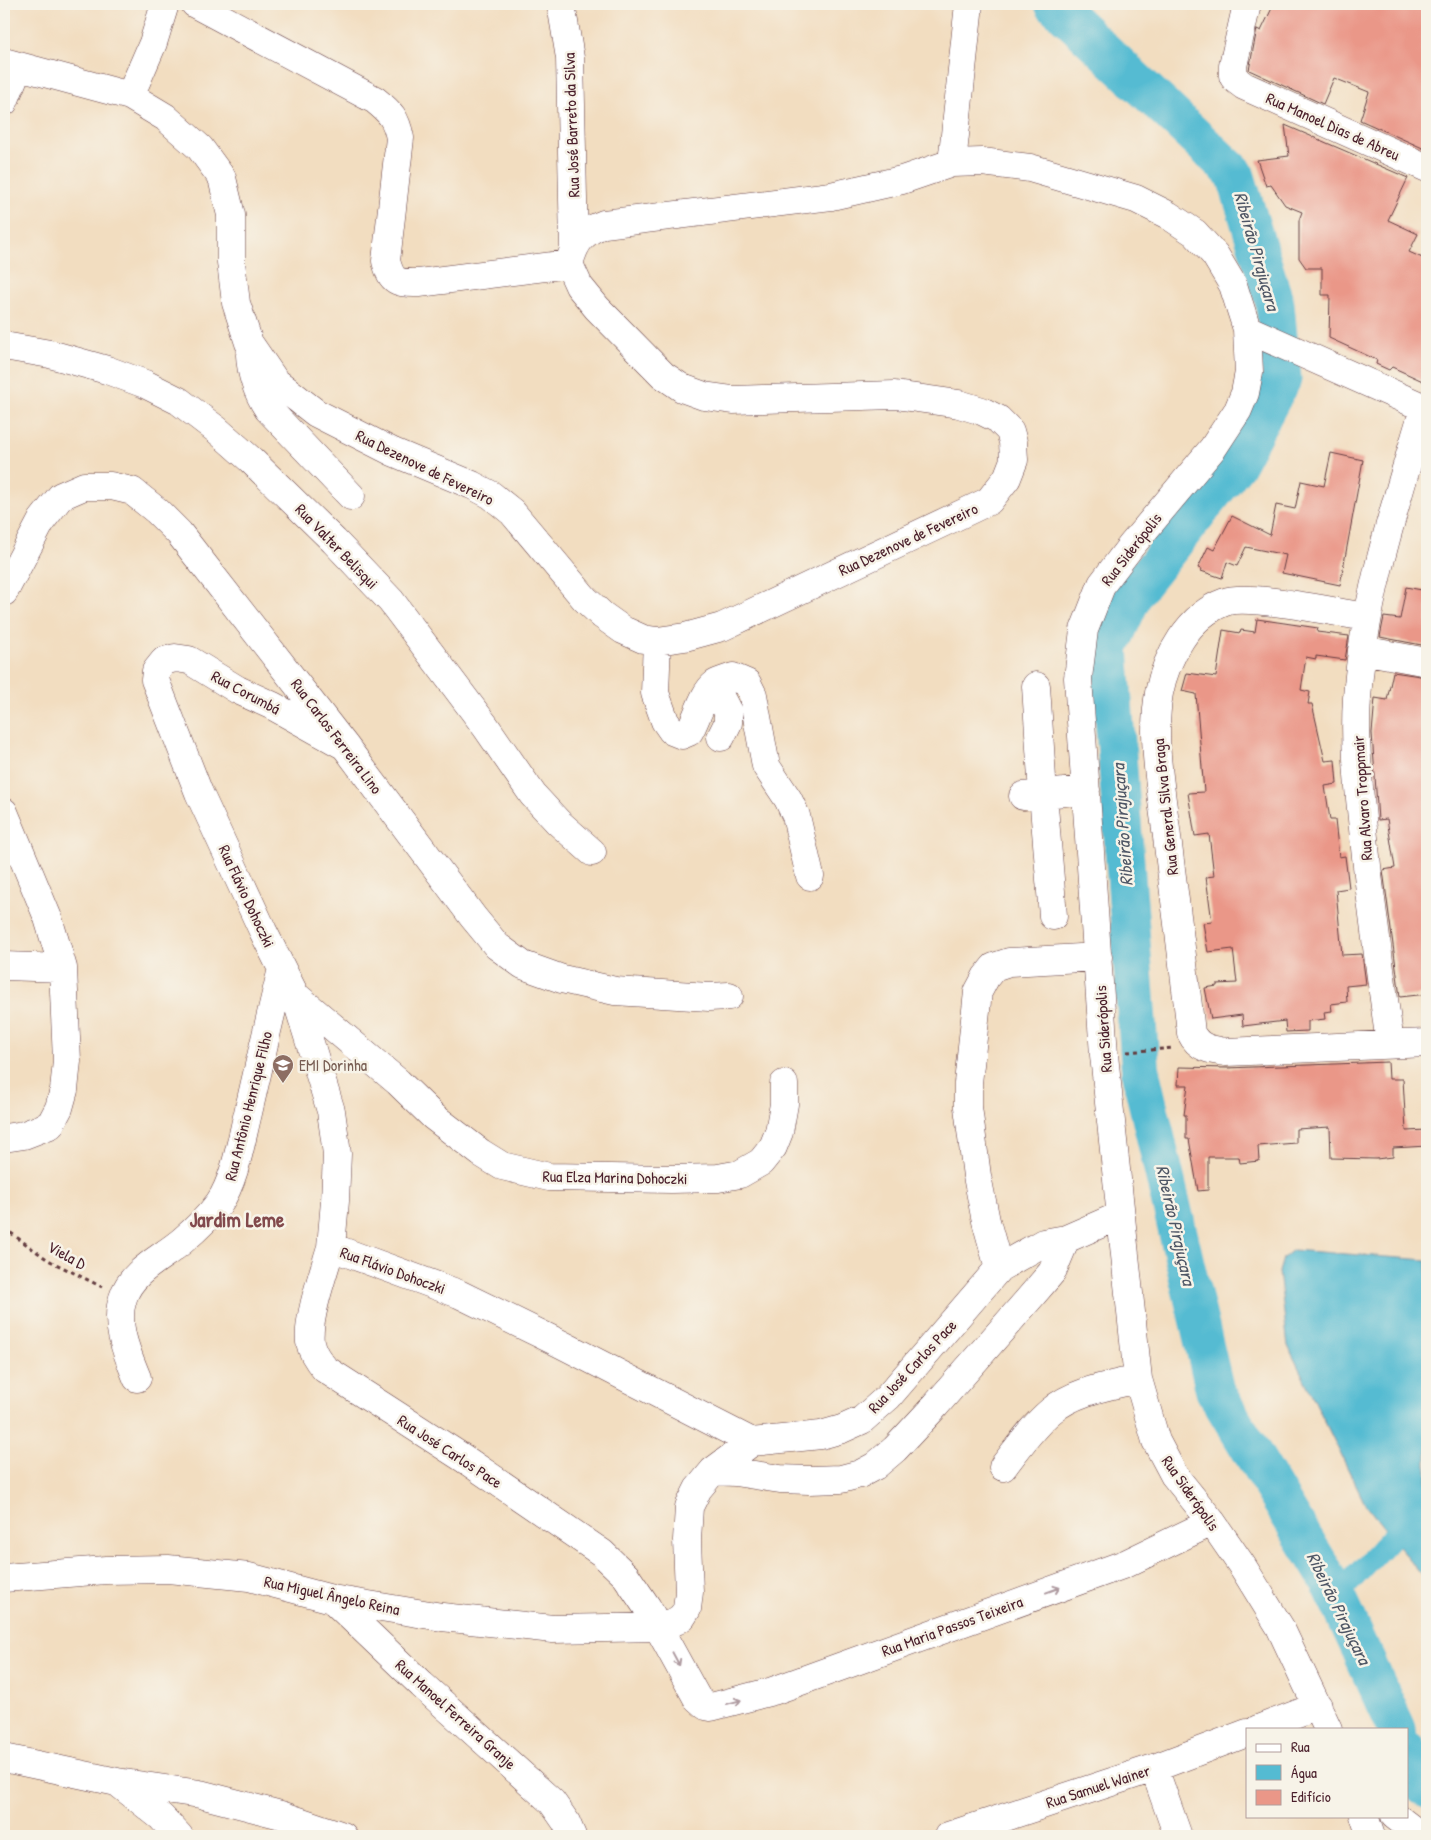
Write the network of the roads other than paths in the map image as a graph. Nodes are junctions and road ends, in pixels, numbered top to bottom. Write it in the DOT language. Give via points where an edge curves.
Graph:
graph roads {
  1 [pos="165,4"];
  2 [pos="196,4"];
  3 [pos="561,4"];
  4 [pos="969,4"];
  5 [pos="1247,4"];
  6 [pos="11,65"];
  7 [pos="130,96"];
  8 [pos="4,102"];
  9 [pos="952,163"];
  10 [pos="1427,168"];
  11 [pos="572,255"];
  12 [pos="1247,330"];
  13 [pos="249,343"];
  14 [pos="4,346"];
  15 [pos="1426,408"];
  16 [pos="351,496"];
  17 [pos="4,592"];
  18 [pos="1367,617"];
  19 [pos="657,641"];
  20 [pos="1362,650"];
  21 [pos="1427,662"];
  22 [pos="155,680"];
  23 [pos="714,684"];
  24 [pos="1036,686"];
  25 [pos="721,737"];
  26 [pos="345,746"];
  27 [pos="1086,790"];
  28 [pos="1033,795"];
  29 [pos="4,812"];
  30 [pos="592,852"];
  31 [pos="810,876"];
  32 [pos="1053,916"];
  33 [pos="1098,957"];
  34 [pos="4,966"];
  35 [pos="63,968"];
  36 [pos="282,969"];
  37 [pos="295,995"];
  38 [pos="729,996"];
  39 [pos="1427,1043"];
  40 [pos="1390,1044"];
  41 [pos="784,1084"];
  42 [pos="4,1138"];
  43 [pos="1121,1215"];
  44 [pos="1066,1239"];
  45 [pos="330,1247"];
  46 [pos="999,1268"];
  47 [pos="137,1378"];
  48 [pos="1138,1379"];
  49 [pos="752,1442"];
  50 [pos="1002,1468"];
  51 [pos="713,1472"];
  52 [pos="1212,1522"];
  53 [pos="4,1578"];
  54 [pos="332,1599"];
  55 [pos="660,1628"];
  56 [pos="693,1691"];
  57 [pos="1323,1717"];
  58 [pos="1263,1728"];
  59 [pos="1246,1733"];
  60 [pos="4,1758"];
  61 [pos="1154,1768"];
  62 [pos="117,1782"];
  63 [pos="1365,1818"];
  64 [pos="1398,1818"];
  65 [pos="179,1836"];
  66 [pos="343,1836"];
  67 [pos="572,1836"];
  68 [pos="948,1836"];
  69 [pos="1178,1836"];
  70 [pos="1371,1836"];
  71 [pos="1421,1836"];
  1 -- 7 [label="street"];
  2 -- 11 [label="street" via="375,100 391,113 400,138 386,261 394,280 419,283"];
  3 -- 11 [label="street, Rua José Barreto da Silva" via="570,58"];
  4 -- 9 [label="street"];
  5 -- 10 [label="street, Rua Manoel Dias de Abreu" via="1232,72 1240,83"];
  6 -- 7 [label="street, Rua Dezenove de Fevereiro"];
  6 -- 8 [label="street"];
  7 -- 13 [label="street, Rua Dezenove de Fevereiro" via="165,117 200,148 222,178 231,215 231,262 236,303"];
  9 -- 11 [label="street" via="902,180 831,196 604,224 592,228"];
  9 -- 12 [label="street" via="982,162 1030,168 1136,200 1168,215 1195,233 1215,255 1233,285"];
  11 -- 19 [label="street, Rua Dezenove de Fevereiro" via="579,286 597,308 663,375 682,388 704,396 732,400 896,395 959,404 998,420 1010,431 1013,442 1014,460 1007,478 989,501 722,627"];
  12 -- 15 [label="street"];
  12 -- 27 [label="street, Rua Siderópolis" via="1249,372 1238,410 1213,448 1102,584 1084,630 1078,678"];
  13 -- 16 [label="street" via="251,369 260,397"];
  13 -- 19 [label="street, Rua Dezenove de Fevereiro" via="275,381 316,413 393,452 491,495 512,512 602,616 642,639"];
  14 -- 30 [label="street, Rua Valter Belisqui" via="50,354 145,384 179,401 252,460 390,601 486,727 533,795"];
  15 -- 18 [label="street, Rua Alvaro Troppmair" via="1393,513"];
  17 -- 26 [label="street, Rua Carlos Ferreira Lino" via="42,520 60,496 84,486 111,486 132,491 179,533"];
  18 -- 20 [label="street, Rua Alvaro Troppmair"];
  18 -- 40 [label="street, Rua General Silva Braga" via="1237,599 1209,609 1194,621 1171,656 1159,692 1157,756 1191,1032 1199,1044 1226,1052"];
  19 -- 23 [label="street" via="654,694 672,731 682,735 689,732"];
  20 -- 21 [label="street"];
  20 -- 40 [label="street, Rua Alvaro Troppmair" via="1356,766"];
  22 -- 26 [label="street, Rua Corumbá" via="156,671 164,661 175,658 188,660"];
  22 -- 36 [label="street, Rua Flávio Dohoczki" via="199,793"];
  23 -- 25 [label="street" via="728,712 728,723"];
  23 -- 31 [label="street" via="733,677 747,683 753,695 766,766 796,816"];
  24 -- 28 [label="street"];
  26 -- 38 [label="street, Rua Carlos Ferreira Lino" via="473,917 497,946 523,965 562,979 615,991"];
  27 -- 28 [label="street"];
  27 -- 33 [label="street, Rua Siderópolis"];
  28 -- 32 [label="street"];
  29 -- 35 [label="street" via="48,918"];
  33 -- 43 [label="street, Rua Siderópolis" via="1104,1055"];
  33 -- 46 [label="street" via="1008,962 994,967 978,992 968,1107 977,1176"];
  34 -- 35 [label="street"];
  35 -- 42 [label="street" via="67,1060 59,1108 50,1125 24,1135"];
  36 -- 37 [label="street, Rua Flávio Dohoczki"];
  36 -- 47 [label="street, Rua Antônio Henrique Filho" via="244,1130 226,1190 197,1228 143,1270 123,1297 119,1314 121,1334"];
  37 -- 41 [label="street, Rua Elza Marina Dohoczki" via="398,1082 434,1117 481,1153 502,1166 549,1177 671,1179 740,1174 761,1162 773,1148 780,1132"];
  37 -- 45 [label="street, Rua Flávio Dohoczki" via="331,1111 337,1154"];
  39 -- 40 [label="street"];
  43 -- 44 [label="street, Rua José Carlos Pace"];
  43 -- 48 [label="street, Rua Siderópolis"];
  44 -- 46 [label="street, Rua José Carlos Pace" via="1043,1242"];
  44 -- 51 [label="street" via="1052,1272 936,1405 875,1466 841,1479 809,1480"];
  45 -- 49 [label="street, Rua Flávio Dohoczki" via="458,1294"];
  45 -- 55 [label="street, Rua José Carlos Pace" via="316,1299 310,1341 315,1357 325,1369 602,1553 626,1576"];
  46 -- 49 [label="street, Rua José Carlos Pace" via="888,1396 862,1420 821,1436"];
  48 -- 50 [label="street" via="1083,1394 1052,1410"];
  48 -- 52 [label="street, Rua Siderópolis" via="1156,1441 1174,1475"];
  49 -- 51 [label="street"];
  51 -- 55 [label="street" via="698,1489 689,1507 687,1609 676,1621"];
  56 -- 52 [label="street, Rua Maria Passos Teixeira, one-way" via="701,1702 711,1707 773,1691 1125,1564"];
  52 -- 57 [label="street, Rua Siderópolis" via="1280,1627"];
  53 -- 54 [label="street, Rua Miguel Ângelo Reina" via="106,1570 168,1570 249,1577"];
  54 -- 55 [label="street, Rua Miguel Ângelo Reina" via="442,1617 553,1629"];
  54 -- 67 [label="street, Rua Manoel Ferreira Granje" via="552,1802"];
  55 -- 56 [label="street, Rua José Carlos Pace, one-way"];
  57 -- 58 [label="street"];
  59 -- 61 [label="street, Rua Samuel Wainer"];
  60 -- 62 [label="street"];
  61 -- 68 [label="street, Rua Samuel Wainer"];
  61 -- 69 [label="street"];
  62 -- 65 [label="street" via="161,1817"];
  62 -- 66 [label="street" via="200,1794 281,1815"];
  63 -- 70 [label="street"];
  64 -- 71 [label="street"];
}
